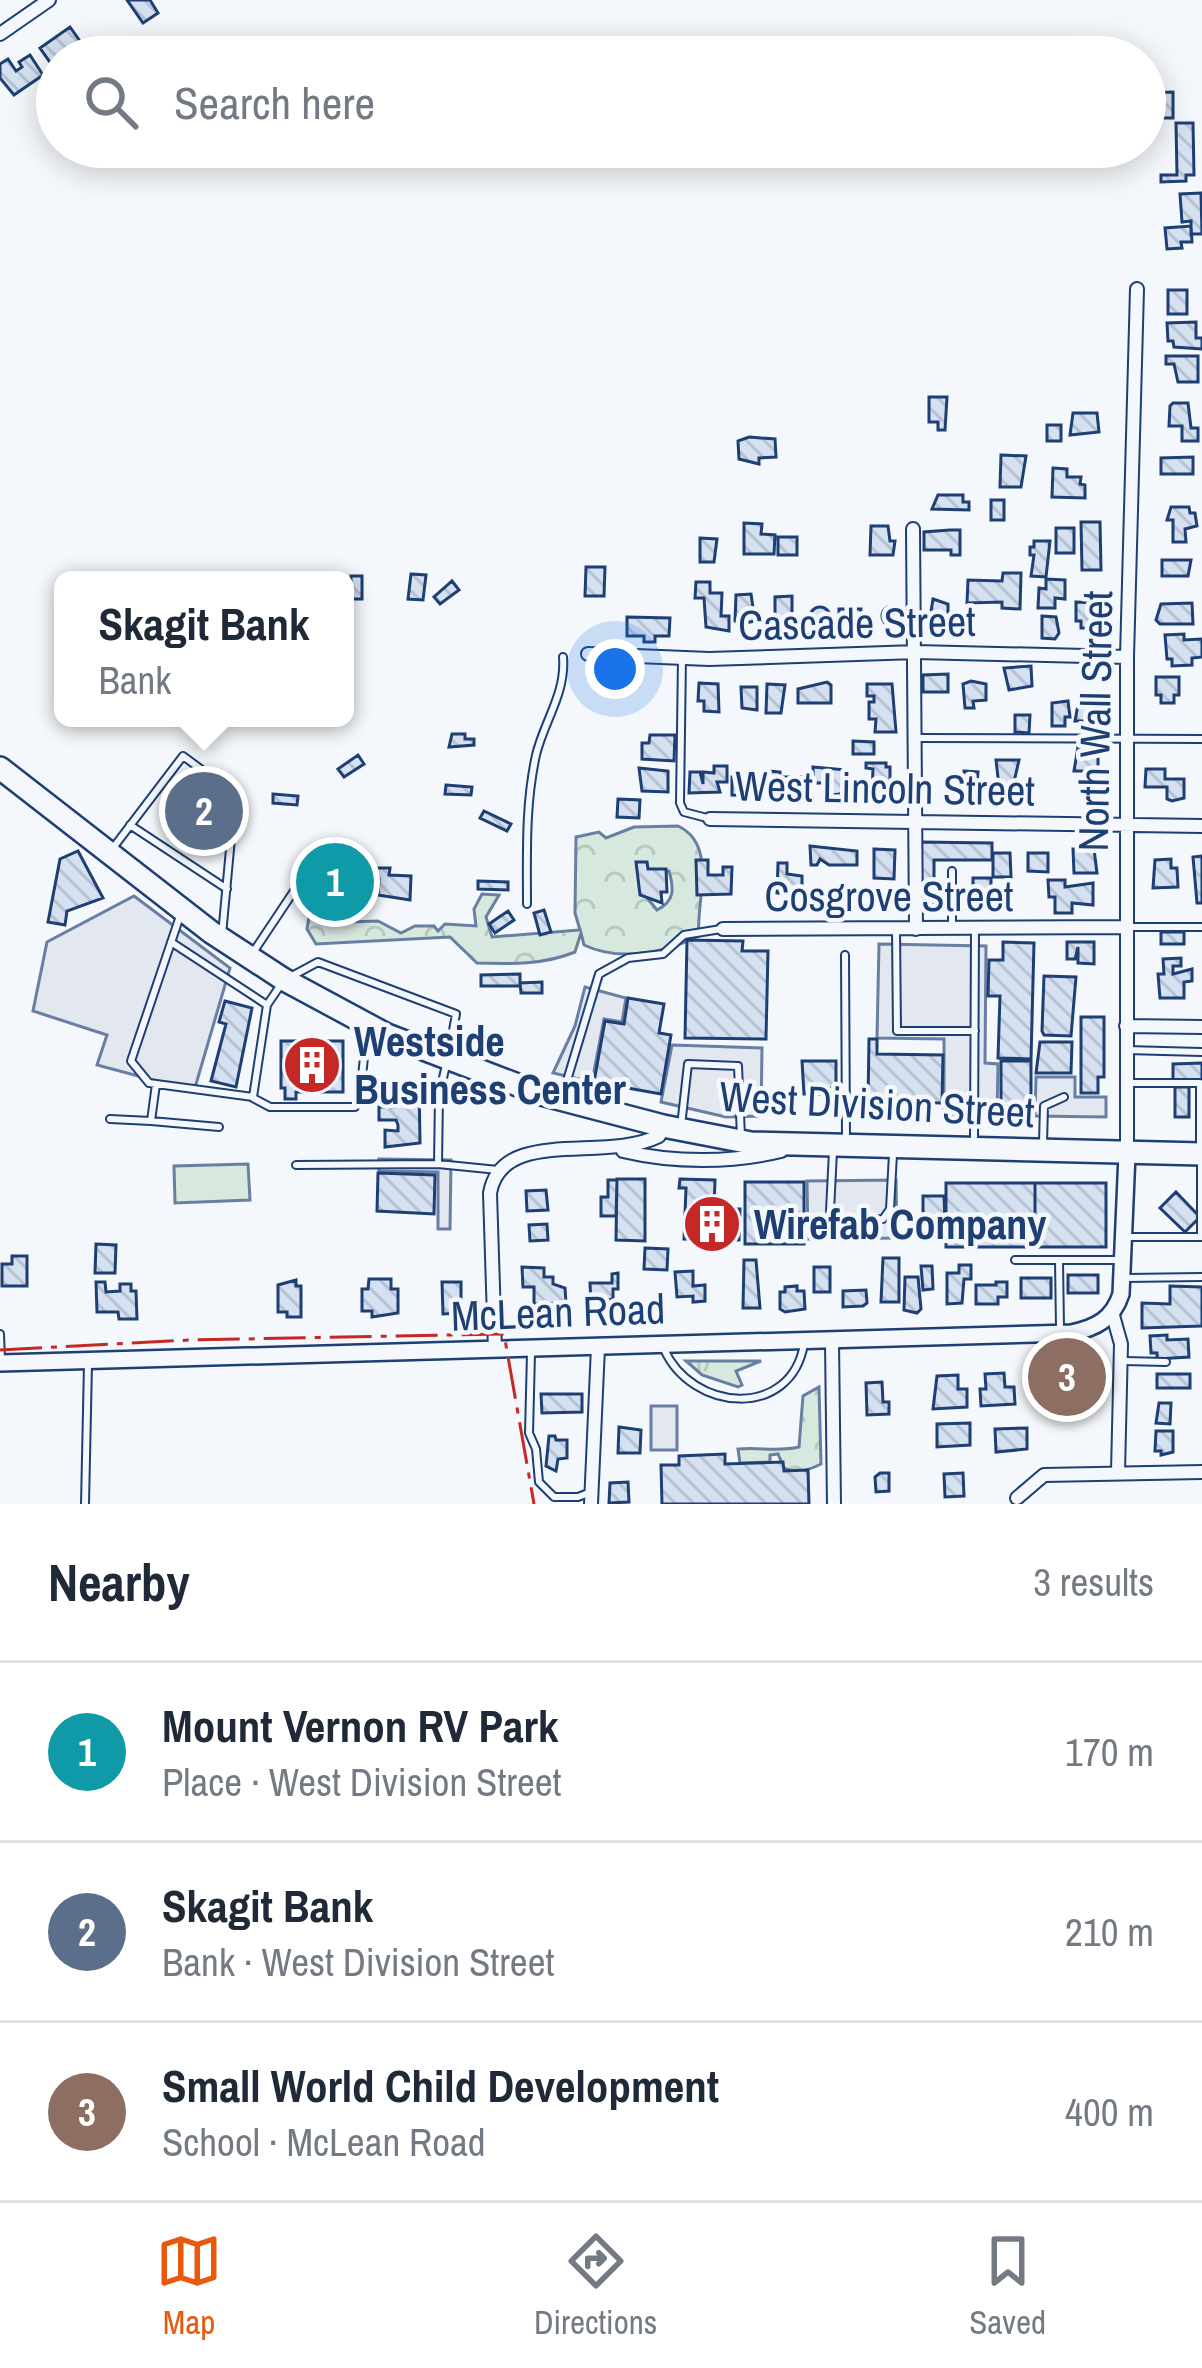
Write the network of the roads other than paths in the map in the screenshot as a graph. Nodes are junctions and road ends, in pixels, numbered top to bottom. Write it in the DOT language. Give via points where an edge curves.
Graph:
graph roads {
  1 [pos="50,0"];
  2 [pos="0,34"];
  3 [pos="1137,289"];
  4 [pos="914,529"];
  5 [pos="916,652"];
  6 [pos="588,654"];
  7 [pos="682,656"];
  8 [pos="563,657"];
  9 [pos="1127,657"];
  10 [pos="917,738"];
  11 [pos="1126,738"];
  12 [pos="1202,739"];
  13 [pos="0,768"];
  14 [pos="710,819"];
  15 [pos="918,822"];
  16 [pos="1126,824"];
  17 [pos="130,825"];
  18 [pos="1202,826"];
  19 [pos="320,852"];
  20 [pos="111,856"];
  21 [pos="952,871"];
  22 [pos="227,889"];
  23 [pos="527,904"];
  24 [pos="182,910"];
  25 [pos="1127,927"];
  26 [pos="1202,927"];
  27 [pos="975,928"];
  28 [pos="722,929"];
  29 [pos="896,929"];
  30 [pos="916,929"];
  31 [pos="952,929"];
  32 [pos="221,939"];
  33 [pos="171,942"];
  34 [pos="845,955"];
  35 [pos="250,957"];
  36 [pos="285,980"];
  37 [pos="267,1005"];
  38 [pos="368,1025"];
  39 [pos="1126,1026"];
  40 [pos="1202,1027"];
  41 [pos="975,1031"];
  42 [pos="1126,1050"];
  43 [pos="1201,1052"];
  44 [pos="447,1060"];
  45 [pos="1126,1083"];
  46 [pos="156,1084"];
  47 [pos="253,1097"];
  48 [pos="1064,1097"];
  49 [pos="561,1100"];
  50 [pos="110,1119"];
  51 [pos="151,1121"];
  52 [pos="219,1127"];
  53 [pos="672,1128"];
  54 [pos="741,1141"];
  55 [pos="802,1146"];
  56 [pos="840,1148"];
  57 [pos="616,1150"];
  58 [pos="893,1150"];
  59 [pos="974,1151"];
  60 [pos="1043,1152"];
  61 [pos="1127,1154"];
  62 [pos="1201,1154"];
  63 [pos="438,1164"];
  64 [pos="296,1165"];
  65 [pos="498,1170"];
  66 [pos="1126,1237"];
  67 [pos="1201,1238"];
  68 [pos="1016,1260"];
  69 [pos="1059,1260"];
  70 [pos="1124,1269"];
  71 [pos="1202,1277"];
  72 [pos="1112,1312"];
  73 [pos="0,1334"];
  74 [pos="1060,1334"];
  75 [pos="805,1342"];
  76 [pos="832,1342"];
  77 [pos="662,1345"];
  78 [pos="598,1347"];
  79 [pos="531,1349"];
  80 [pos="495,1350"];
  81 [pos="88,1360"];
  82 [pos="1120,1360"];
  83 [pos="1166,1362"];
  84 [pos="1,1363"];
  85 [pos="1118,1472"];
  86 [pos="1202,1472"];
  87 [pos="591,1498"];
  88 [pos="1017,1498"];
  89 [pos="85,1504"];
  90 [pos="834,1504"];
  1 -- 2 [label="street"];
  3 -- 9 [label="street, North Wall Street"];
  4 -- 5 [label="street"];
  5 -- 7 [label="street, Cascade Street"];
  5 -- 9 [label="street, Cascade Street"];
  5 -- 10 [label="street"];
  6 -- 7 [label="street, Cascade Street"];
  7 -- 14 [label="lane" via="680,803"];
  8 -- 23 [label="lane" via="526,804"];
  9 -- 11 [label="street, North Wall Street"];
  10 -- 11 [label="lane"];
  10 -- 15 [label="street"];
  11 -- 12 [label="lane"];
  11 -- 16 [label="street, North Wall Street"];
  13 -- 20 [label="main road, West Division Street"];
  14 -- 15 [label="street, West Lincoln Street"];
  15 -- 16 [label="street, West Lincoln Street"];
  15 -- 30 [label="street"];
  16 -- 18 [label="street, West Lincoln Street"];
  16 -- 25 [label="street, North Wall Street"];
  17 -- 20 [label="lane"];
  17 -- 22 [label="lane"];
  17 -- 22 [label="lane" via="183,756 225,787 233,817"];
  19 -- 35 [label="lane"];
  20 -- 24 [label="main road, West Division Street"];
  21 -- 31 [label="lane"];
  22 -- 32 [label="lane"];
  24 -- 32 [label="main road, West Division Street"];
  24 -- 33 [label="lane"];
  25 -- 26 [label="lane"];
  25 -- 27 [label="street, Cosgrove Street"];
  25 -- 39 [label="street, North Wall Street"];
  27 -- 31 [label="street, Cosgrove Street"];
  27 -- 41 [label="lane"];
  28 -- 29 [label="street, Cosgrove Street"];
  28 -- 49 [label="lane" via="684,935 663,954 628,958 599,974"];
  29 -- 30 [label="street, Cosgrove Street"];
  29 -- 41 [label="lane" via="897,1031"];
  30 -- 31 [label="street, Cosgrove Street"];
  32 -- 35 [label="main road, West Division Street"];
  33 -- 37 [label="lane"];
  33 -- 46 [label="lane" via="131,1061"];
  34 -- 56 [label="lane"];
  35 -- 36 [label="main road, West Division Street"];
  36 -- 37 [label="lane"];
  36 -- 38 [label="main road, West Division Street"];
  36 -- 44 [label="lane" via="318,962 456,1014"];
  37 -- 47 [label="lane"];
  38 -- 44 [label="main road, West Division Street"];
  38 -- 47 [label="lane" via="355,1106 270,1107"];
  39 -- 40 [label="street"];
  39 -- 42 [label="street, North Wall Street"];
  41 -- 59 [label="lane"];
  42 -- 43 [label="lane"];
  42 -- 45 [label="street, North Wall Street"];
  44 -- 49 [label="main road, West Division Street"];
  44 -- 63 [label="lane"];
  45 -- 61 [label="street, North Wall Street"];
  45 -- 62 [label="lane" via="1200,1083"];
  46 -- 47 [label="lane"];
  46 -- 51 [label="lane"];
  48 -- 60 [label="lane" via="1043,1106"];
  49 -- 53 [label="main road, West Division Street"];
  50 -- 51 [label="lane"];
  51 -- 52 [label="lane"];
  53 -- 54 [label="main road, West Division Street"];
  53 -- 54 [label="lane" via="688,1064 738,1066"];
  53 -- 57 [label="street"];
  54 -- 55 [label="main road, West Division Street"];
  55 -- 56 [label="main road, West Division Street"];
  55 -- 57 [label="street" via="750,1159"];
  56 -- 58 [label="main road, West Division Street"];
  56 -- 58 [label="lane" via="830,1211 839,1221 883,1219"];
  57 -- 65 [label="street" via="526,1152"];
  58 -- 59 [label="main road, West Division Street"];
  59 -- 60 [label="main road, West Division Street"];
  60 -- 61 [label="main road, West Division Street"];
  61 -- 62 [label="main road, West Division Street"];
  61 -- 66 [label="street"];
  62 -- 67 [label="lane"];
  63 -- 64 [label="lane"];
  63 -- 65 [label="lane"];
  65 -- 80 [label="street" via="490,1193"];
  66 -- 67 [label="lane"];
  66 -- 70 [label="street"];
  68 -- 69 [label="lane"];
  69 -- 70 [label="lane"];
  69 -- 74 [label="lane"];
  70 -- 71 [label="lane"];
  70 -- 72 [label="street"];
  72 -- 74 [label="street, McLean Road" via="1090,1329"];
  72 -- 82 [label="street"];
  73 -- 84 [label="lane"];
  74 -- 76 [label="street, McLean Road"];
  75 -- 76 [label="street, McLean Road"];
  75 -- 77 [label="street, McLean Road"];
  75 -- 77 [label="lane" via="790,1377 732,1400 685,1379"];
  76 -- 90 [label="street"];
  77 -- 78 [label="street, McLean Road"];
  78 -- 79 [label="street, McLean Road"];
  78 -- 87 [label="street"];
  79 -- 80 [label="street, McLean Road"];
  79 -- 87 [label="lane" via="530,1433 539,1483 554,1497"];
  80 -- 81 [label="street, McLean Road"];
  81 -- 84 [label="street, McLean Road"];
  81 -- 89 [label="lane"];
  82 -- 83 [label="lane"];
  82 -- 85 [label="street"];
  85 -- 86 [label="street"];
  85 -- 88 [label="street" via="1043,1474"];
}
